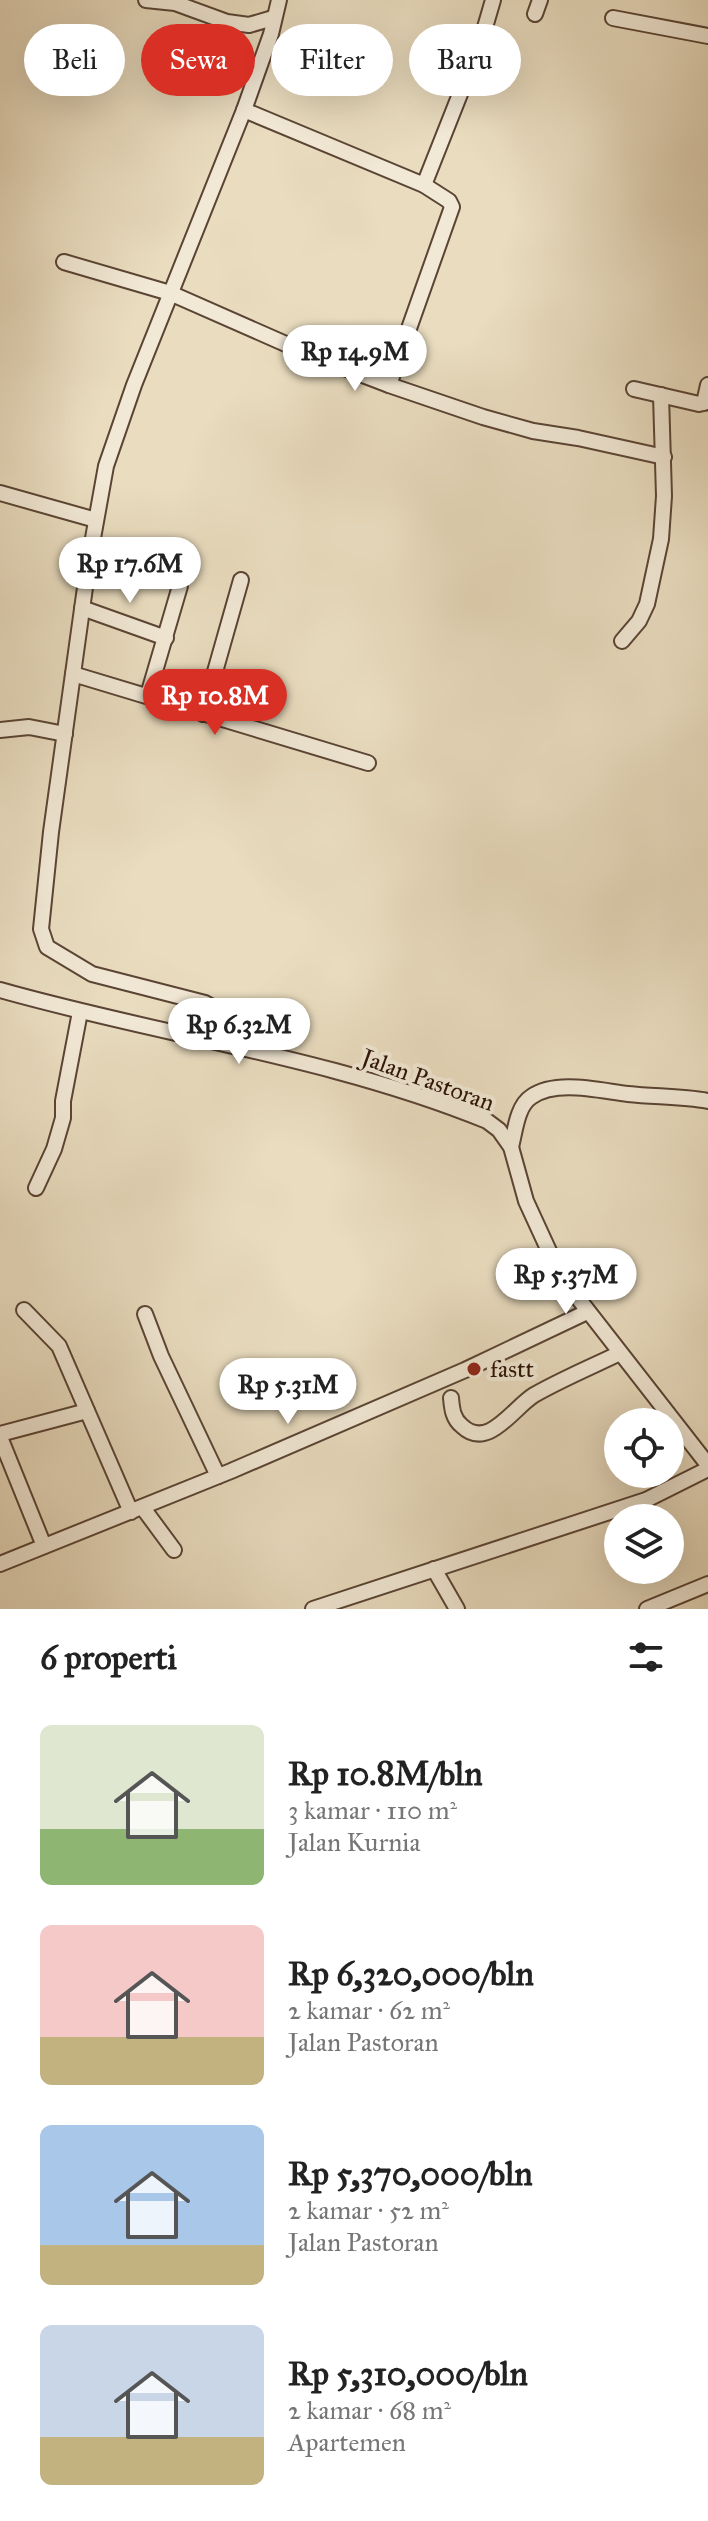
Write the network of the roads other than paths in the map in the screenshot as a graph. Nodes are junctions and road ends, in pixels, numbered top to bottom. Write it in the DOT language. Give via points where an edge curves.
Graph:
graph roads {
  1 [pos="153,0"];
  2 [pos="279,0"];
  3 [pos="493,0"];
  4 [pos="273,18"];
  5 [pos="613,18"];
  6 [pos="708,36"];
  7 [pos="244,110"];
  8 [pos="424,185"];
  9 [pos="64,262"];
  10 [pos="170,293"];
  11 [pos="389,385"];
  12 [pos="708,385"];
  13 [pos="634,389"];
  14 [pos="661,395"];
  15 [pos="664,457"];
  16 [pos="0,493"];
  17 [pos="96,520"];
  18 [pos="241,580"];
  19 [pos="180,586"];
  20 [pos="82,608"];
  21 [pos="166,638"];
  22 [pos="622,641"];
  23 [pos="73,674"];
  24 [pos="148,695"];
  25 [pos="203,714"];
  26 [pos="0,730"];
  27 [pos="65,734"];
  28 [pos="368,763"];
  29 [pos="0,990"];
  30 [pos="80,1012"];
  31 [pos="241,1047"];
  32 [pos="708,1101"];
  33 [pos="511,1147"];
  34 [pos="36,1188"];
  35 [pos="24,1310"];
  36 [pos="587,1312"];
  37 [pos="145,1314"];
  38 [pos="620,1353"];
  39 [pos="451,1398"];
  40 [pos="87,1411"];
  41 [pos="0,1436"];
  42 [pos="708,1467"];
  43 [pos="218,1476"];
  44 [pos="137,1510"];
  45 [pos="44,1546"];
  46 [pos="174,1550"];
  47 [pos="0,1564"];
  48 [pos="434,1569"];
  49 [pos="708,1584"];
  50 [pos="313,1609"];
  51 [pos="457,1609"];
  52 [pos="647,1609"];
  1 -- 4 [label="street" via="227,22 249,25"];
  2 -- 4 [label="street"];
  3 -- 8 [label="street"];
  4 -- 7 [label="street"];
  5 -- 6 [label="street"];
  7 -- 8 [label="street"];
  7 -- 10 [label="street"];
  8 -- 11 [label="street" via="452,207"];
  9 -- 10 [label="street"];
  10 -- 11 [label="street"];
  10 -- 17 [label="street" via="106,466"];
  11 -- 15 [label="street" via="533,431"];
  12 -- 14 [label="street" via="702,403"];
  13 -- 14 [label="street"];
  14 -- 15 [label="street"];
  15 -- 22 [label="street" via="661,539 649,595 639,621"];
  16 -- 17 [label="street"];
  17 -- 20 [label="street"];
  18 -- 25 [label="street"];
  19 -- 21 [label="street"];
  20 -- 21 [label="street"];
  20 -- 23 [label="street"];
  21 -- 24 [label="street"];
  23 -- 24 [label="street"];
  23 -- 27 [label="street"];
  24 -- 25 [label="street"];
  25 -- 28 [label="street"];
  26 -- 27 [label="street" via="29,727"];
  27 -- 31 [label="street" via="41,929 47,947 92,974 205,1003 233,1022"];
  29 -- 30 [label="street, Jalan Pastoran"];
  30 -- 31 [label="street, Jalan Pastoran"];
  30 -- 34 [label="street" via="63,1118"];
  31 -- 33 [label="street, Jalan Pastoran" via="374,1080 455,1108 487,1121"];
  32 -- 33 [label="street" via="589,1087 544,1091 530,1097 521,1111"];
  33 -- 36 [label="street, Jalan Pastoran" via="539,1232 560,1275"];
  35 -- 40 [label="street" via="59,1346"];
  36 -- 38 [label="street, Jalan Pastoran"];
  36 -- 43 [label="street"];
  37 -- 43 [label="street"];
  38 -- 39 [label="street" via="530,1397 495,1428 479,1434 456,1421"];
  38 -- 42 [label="street, Jalan Pastoran"];
  40 -- 41 [label="street"];
  40 -- 44 [label="street"];
  41 -- 45 [label="street"];
  42 -- 48 [label="street" via="646,1500"];
  43 -- 44 [label="street"];
  44 -- 45 [label="street"];
  44 -- 46 [label="street"];
  45 -- 47 [label="street"];
  48 -- 50 [label="street"];
  48 -- 51 [label="street"];
  49 -- 52 [label="street"];
}
